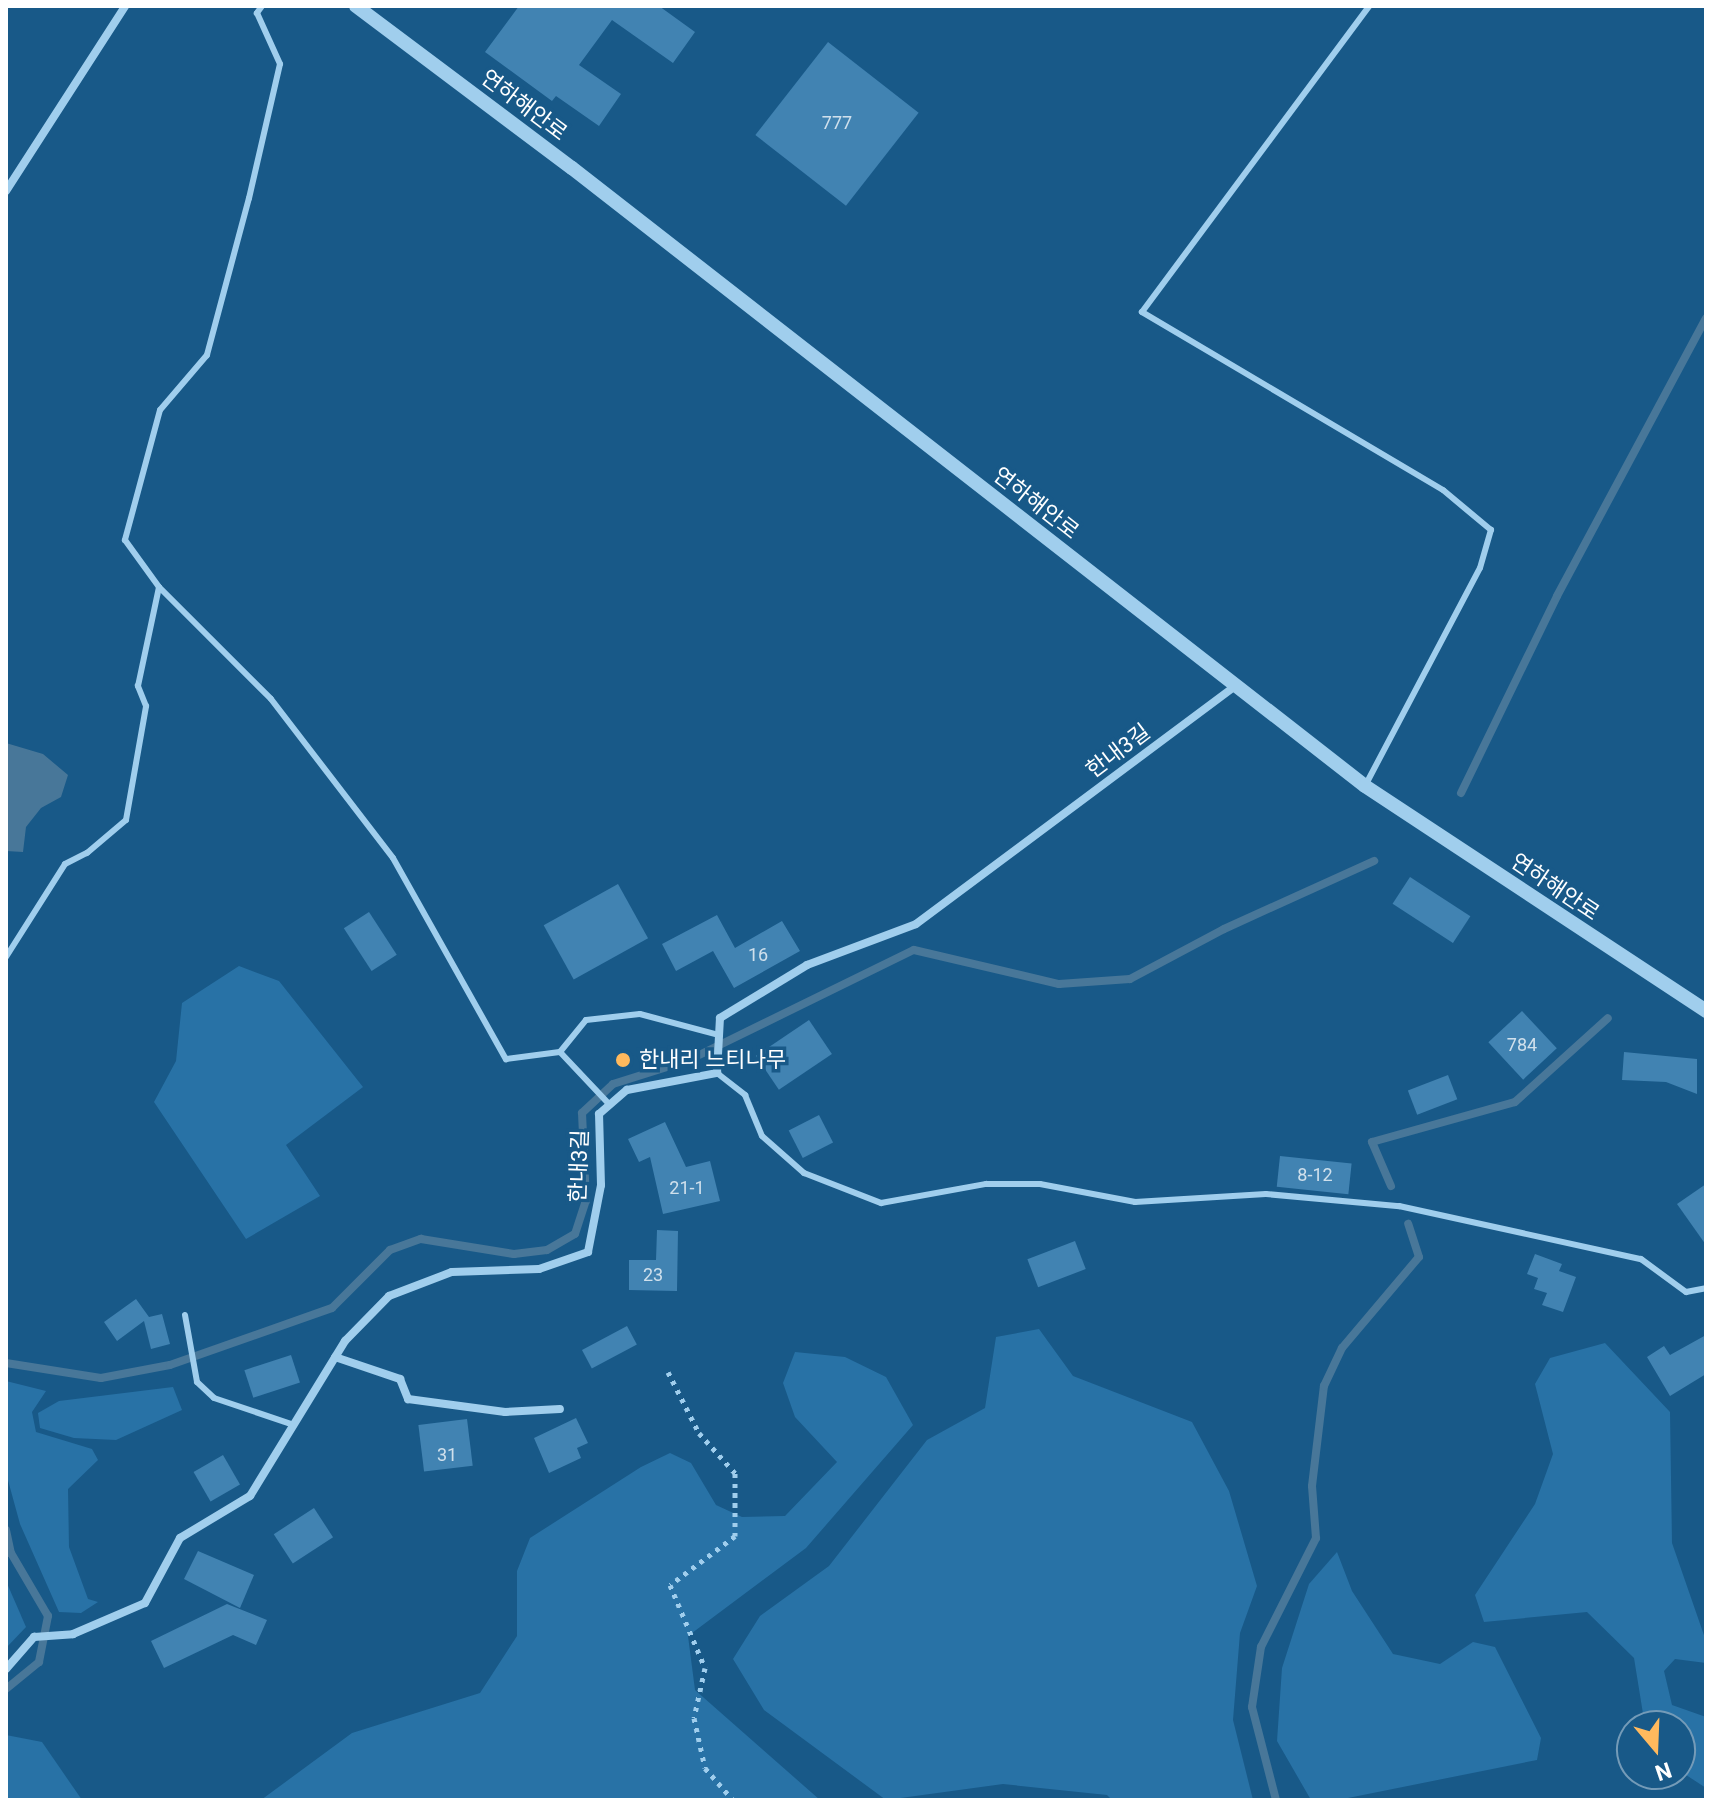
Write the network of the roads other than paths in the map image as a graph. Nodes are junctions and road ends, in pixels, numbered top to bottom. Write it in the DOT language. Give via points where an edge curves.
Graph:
graph roads {
  1 [pos="125,6"];
  2 [pos="262,6"];
  3 [pos="356,6"];
  4 [pos="1369,6"];
  5 [pos="6,191"];
  6 [pos="159,587"];
  7 [pos="1235,686"];
  8 [pos="1365,786"];
  9 [pos="6,957"];
  10 [pos="1706,1011"];
  11 [pos="719,1035"];
  12 [pos="560,1052"];
  13 [pos="717,1073"];
  14 [pos="610,1105"];
  15 [pos="1706,1288"];
  16 [pos="185,1315"];
  17 [pos="335,1357"];
  18 [pos="560,1409"];
  19 [pos="294,1425"];
  20 [pos="6,1669"];
  1 -- 5 [label="street"];
  2 -- 6 [label="lane" via="257,13 280,64 249,198 207,355 160,410 125,540"];
  3 -- 7 [label="street, 연하해안로" via="572,168"];
  4 -- 8 [label="lane" via="1142,312 1443,490 1491,530 1480,568"];
  6 -- 9 [label="lane" via="138,686 146,706 126,820 65,864"];
  6 -- 12 [label="lane" via="271,699 393,858 506,1059"];
  7 -- 8 [label="street, 연하해안로"];
  7 -- 11 [label="street, 한내3길" via="916,924 807,965 720,1018"];
  8 -- 10 [label="street, 연하해안로"];
  11 -- 12 [label="lane" via="640,1014 586,1020"];
  11 -- 13 [label="street"];
  12 -- 14 [label="lane"];
  13 -- 14 [label="street, 한내3길" via="627,1090"];
  13 -- 15 [label="lane" via="745,1095 762,1136 804,1173 881,1203 986,1184 1040,1184 1135,1202 1266,1194 1399,1206 1641,1259 1686,1292"];
  14 -- 17 [label="street, 한내3길" via="599,1114 601,1185 588,1252 539,1269 452,1272 389,1296"];
  16 -- 19 [label="lane" via="197,1382 214,1398"];
  17 -- 18 [label="street" via="400,1379 408,1399 505,1412"];
  17 -- 19 [label="street, 한내3길"];
  19 -- 20 [label="street, 한내3길" via="250,1496 180,1538 145,1603 73,1634 34,1637"];
}
